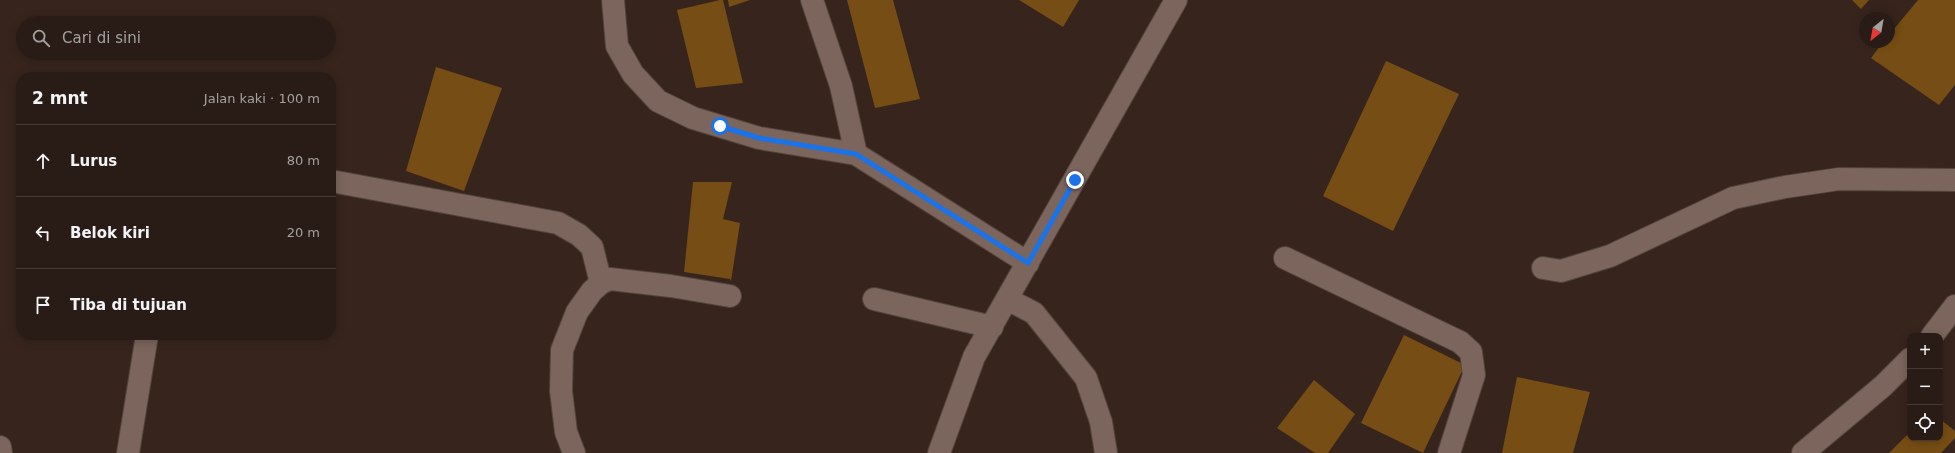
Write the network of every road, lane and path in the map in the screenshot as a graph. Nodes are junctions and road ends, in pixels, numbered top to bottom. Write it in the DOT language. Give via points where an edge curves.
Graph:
graph roads {
  1 [pos="613,0"];
  2 [pos="812,0"];
  3 [pos="1176,0"];
  4 [pos="856,154"];
  5 [pos="1955,180"];
  6 [pos="336,182"];
  7 [pos="1285,258"];
  8 [pos="1028,263"];
  9 [pos="1543,268"];
  10 [pos="601,283"];
  11 [pos="730,296"];
  12 [pos="874,299"];
  13 [pos="1007,299"];
  14 [pos="1955,306"];
  15 [pos="992,327"];
  16 [pos="1934,333"];
  17 [pos="145,340"];
  18 [pos="1907,362"];
  19 [pos="0,447"];
  20 [pos="1,453"];
  21 [pos="128,453"];
  22 [pos="574,453"];
  23 [pos="939,453"];
  24 [pos="1106,453"];
  25 [pos="1449,453"];
  26 [pos="1802,453"];
  1 -- 4 [label="street" via="617,46 633,74 658,101 693,118 759,138"];
  2 -- 4 [label="street" via="841,86"];
  3 -- 8 [label="street"];
  4 -- 8 [label="street"];
  5 -- 9 [label="street" via="1839,179 1733,198 1610,256 1561,271"];
  6 -- 10 [label="street" via="558,223 579,235 592,247"];
  7 -- 25 [label="street" via="1460,342 1471,352 1474,375"];
  8 -- 13 [label="street"];
  10 -- 11 [label="street" via="610,278"];
  10 -- 22 [label="street" via="577,312 562,350 561,391 566,432"];
  12 -- 15 [label="street"];
  13 -- 15 [label="street"];
  13 -- 24 [label="street" via="1034,313 1086,378 1101,422"];
  14 -- 16 [label="street"];
  15 -- 23 [label="street" via="974,358"];
  17 -- 21 [label="street"];
  18 -- 26 [label="street" via="1883,386"];
  19 -- 20 [label="street"];
}
